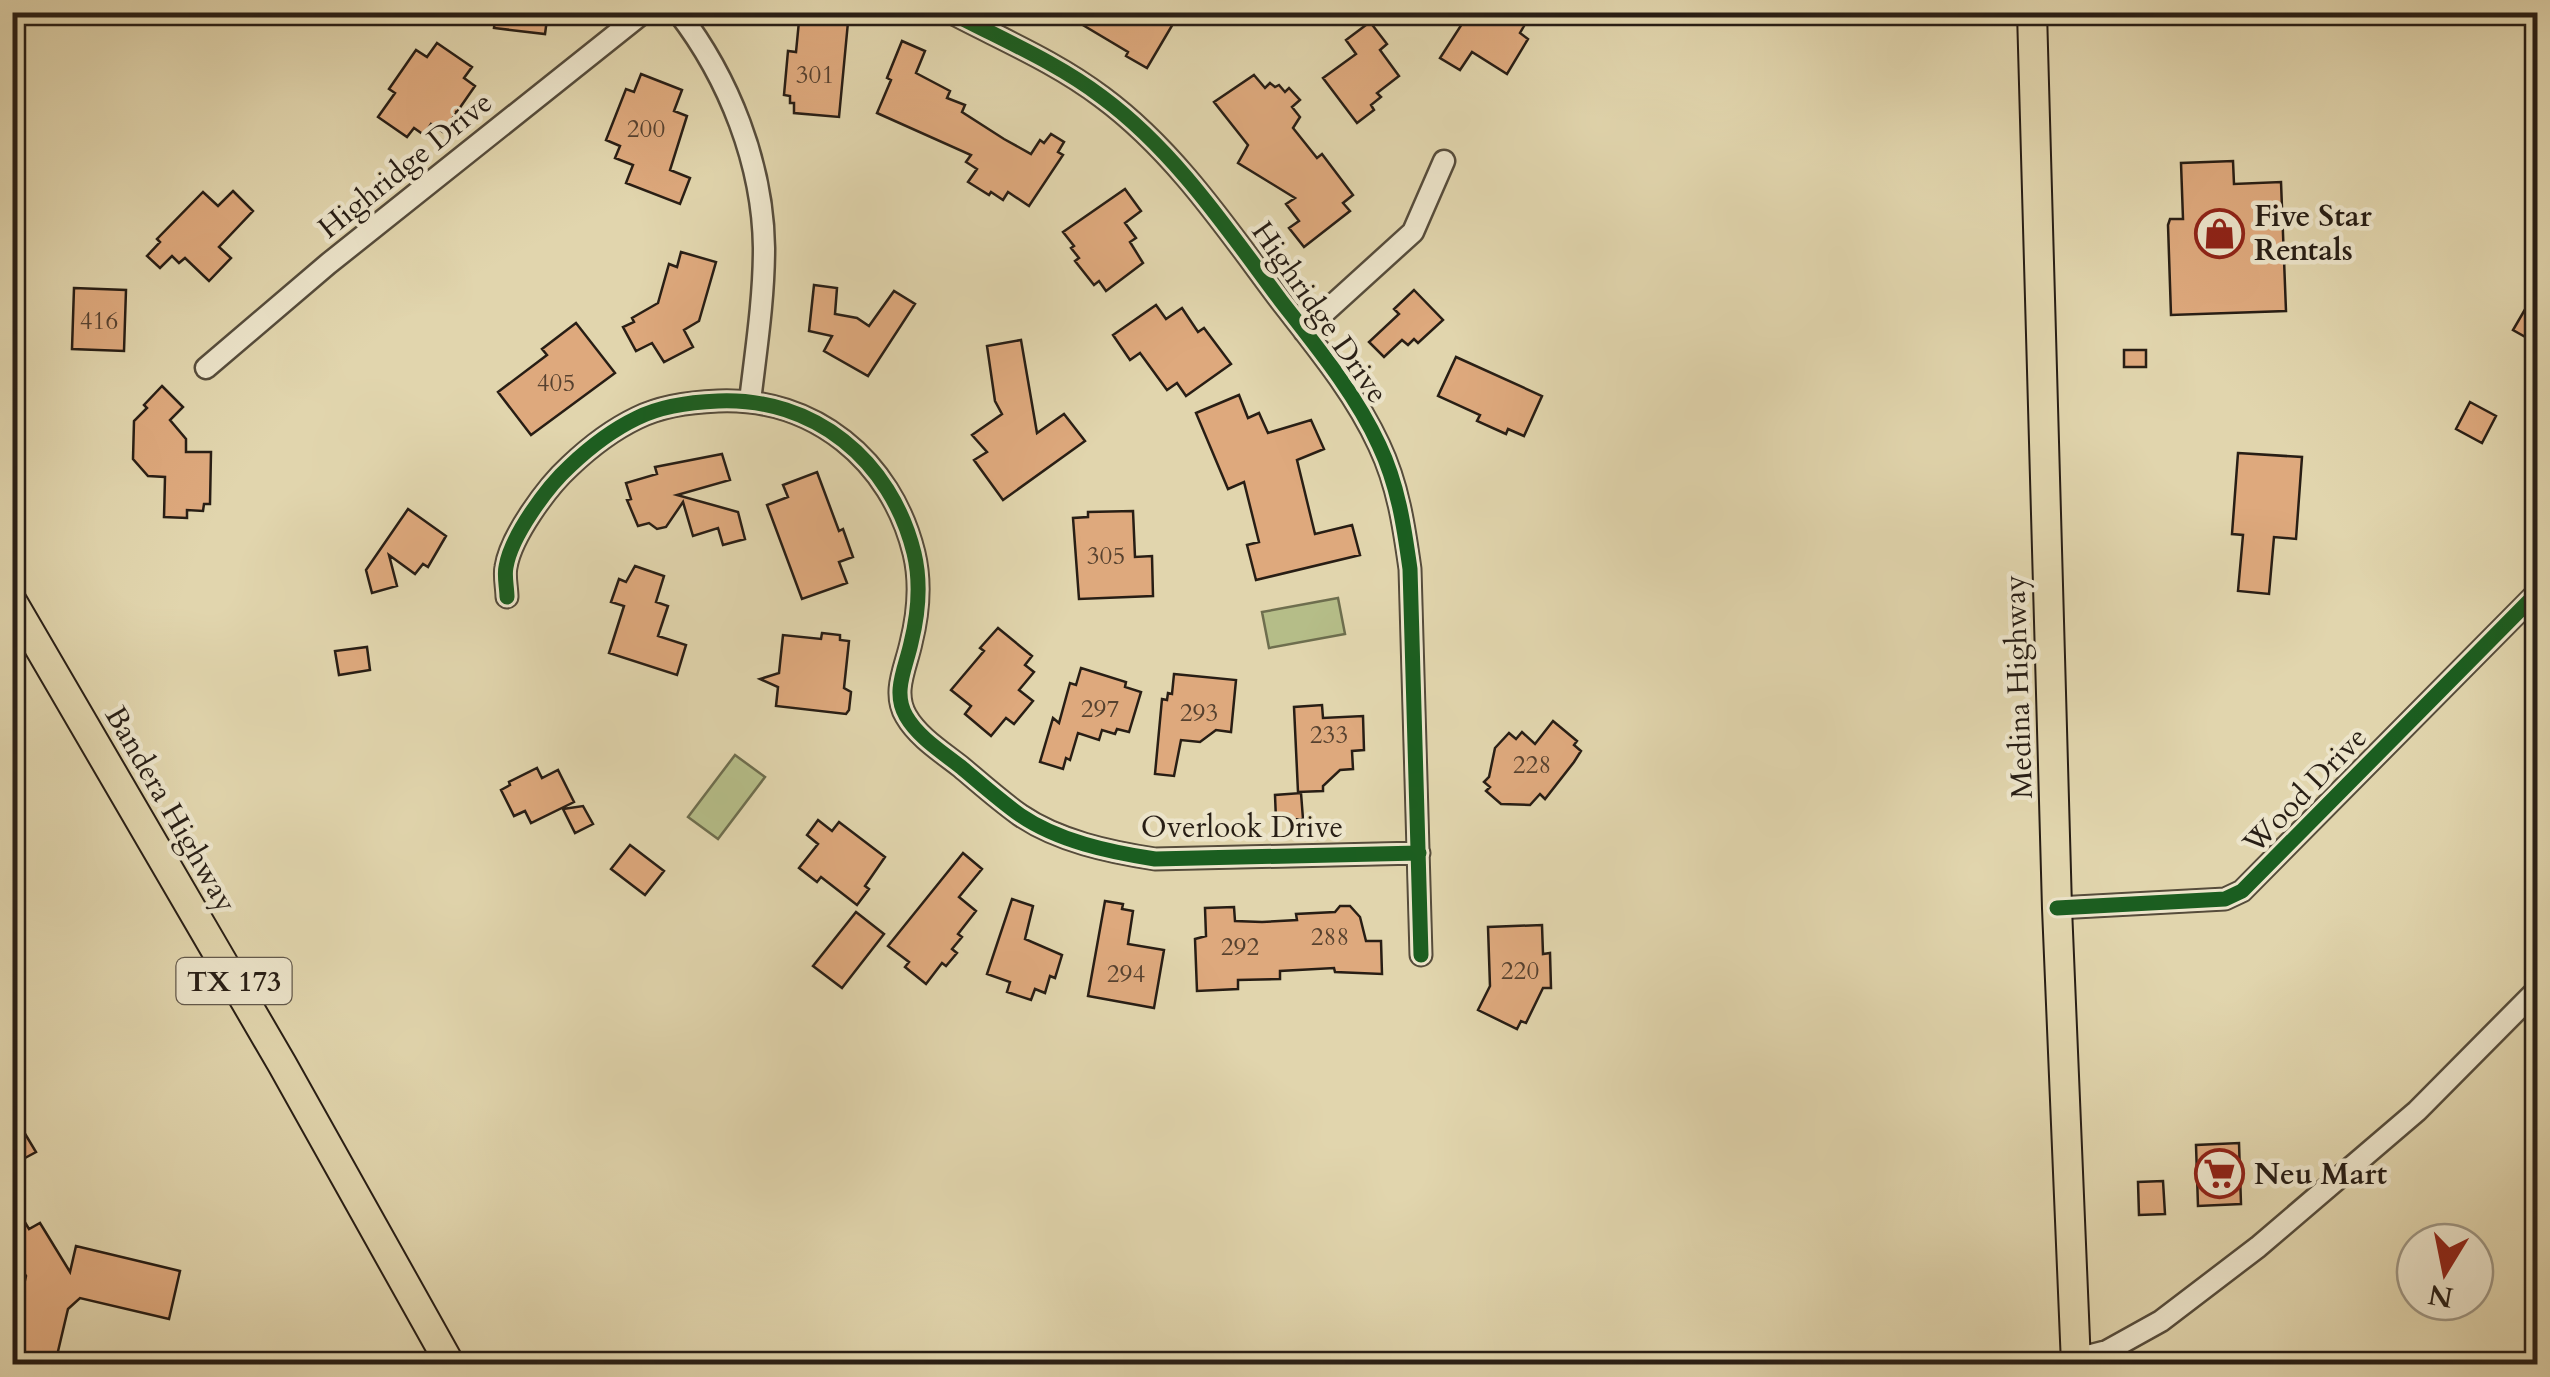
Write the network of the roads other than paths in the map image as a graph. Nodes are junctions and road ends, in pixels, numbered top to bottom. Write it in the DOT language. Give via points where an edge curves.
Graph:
graph roads {
  1 [pos="644,12"];
  2 [pos="678,12"];
  3 [pos="950,12"];
  4 [pos="2032,12"];
  5 [pos="1444,161"];
  6 [pos="1304,330"];
  7 [pos="206,368"];
  8 [pos="750,401"];
  9 [pos="2538,592"];
  10 [pos="507,598"];
  11 [pos="12,601"];
  12 [pos="1418,852"];
  13 [pos="2057,908"];
  14 [pos="1421,955"];
  15 [pos="2538,989"];
  16 [pos="2076,1362"];
  17 [pos="450,1364"];
  1 -- 7 [label="street, Highridge Drive"];
  2 -- 8 [label="street" via="729,98 760,198 762,292"];
  3 -- 6 [label="street, Highridge Drive" via="1055,66 1148,135"];
  4 -- 13 [label="main road, Medina Highway"];
  5 -- 6 [label="street" via="1413,232"];
  6 -- 12 [label="street, Highridge Drive" via="1379,445 1402,506 1410,569"];
  8 -- 10 [label="street, Overlook Drive" via="690,402 639,416 594,443 562,473 517,539 506,568"];
  8 -- 12 [label="street, Overlook Drive" via="796,411 842,436 876,470 900,511 914,556 918,601 899,700 924,738 1022,816 1070,839 1155,859"];
  9 -- 13 [label="street, Wood Drive" via="2242,891 2226,899"];
  11 -- 17 [label="main road, Bandera Highway / TX 173"];
  12 -- 14 [label="street, Highridge Drive"];
  13 -- 16 [label="main road, Medina Highway"];
  15 -- 16 [label="street" via="2417,1111 2258,1247 2161,1321"];
}
